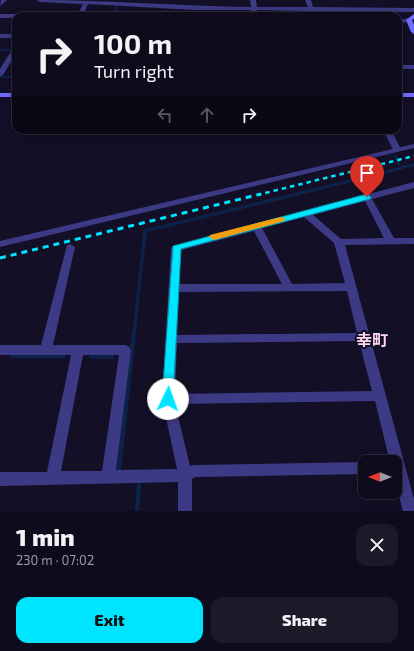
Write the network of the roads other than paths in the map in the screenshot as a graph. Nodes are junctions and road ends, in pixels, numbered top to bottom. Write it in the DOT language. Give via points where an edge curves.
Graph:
graph roads {
  1 [pos="4,0"];
  2 [pos="40,0"];
  3 [pos="190,0"];
  4 [pos="253,0"];
  5 [pos="308,0"];
  6 [pos="86,2"];
  7 [pos="0,4"];
  8 [pos="147,6"];
  9 [pos="187,7"];
  10 [pos="254,8"];
  11 [pos="413,8"];
  12 [pos="311,9"];
  13 [pos="82,12"];
  14 [pos="186,12"];
  15 [pos="254,12"];
  16 [pos="312,12"];
  17 [pos="0,16"];
  18 [pos="12,16"];
  19 [pos="413,18"];
  20 [pos="402,21"];
  21 [pos="414,32"];
  22 [pos="0,36"];
  23 [pos="12,36"];
  24 [pos="12,53"];
  25 [pos="3,63"];
  26 [pos="402,67"];
  27 [pos="414,67"];
  28 [pos="0,74"];
  29 [pos="0,95"];
  30 [pos="12,95"];
  31 [pos="402,95"];
  32 [pos="414,95"];
  33 [pos="389,134"];
  34 [pos="414,146"];
  35 [pos="397,150"];
  36 [pos="414,184"];
  37 [pos="367,197"];
  38 [pos="305,213"];
  39 [pos="256,226"];
  40 [pos="414,241"];
  41 [pos="339,242"];
  42 [pos="391,242"];
  43 [pos="0,244"];
  44 [pos="70,247"];
  45 [pos="289,287"];
  46 [pos="351,287"];
  47 [pos="174,288"];
  48 [pos="364,337"];
  49 [pos="171,339"];
  50 [pos="46,350"];
  51 [pos="78,350"];
  52 [pos="1,352"];
  53 [pos="380,396"];
  54 [pos="168,399"];
  55 [pos="394,455"];
  56 [pos="358,468"];
  57 [pos="184,474"];
  58 [pos="108,477"];
  59 [pos="53,478"];
  60 [pos="0,479"];
  61 [pos="402,485"];
  62 [pos="185,511"];
  63 [pos="410,511"];
  1 -- 7 [label="street"];
  2 -- 6 [label="street"];
  3 -- 9 [label="street"];
  4 -- 10 [label="street"];
  5 -- 12 [label="street"];
  6 -- 8 [label="street"];
  6 -- 13 [label="street"];
  8 -- 9 [label="street"];
  9 -- 10 [label="street"];
  9 -- 14 [label="street"];
  10 -- 12 [label="street"];
  10 -- 15 [label="street"];
  11 -- 12 [label="street"];
  12 -- 16 [label="street"];
  17 -- 18 [label="street"];
  19 -- 20 [label="street"];
  19 -- 21 [label="main road"];
  22 -- 23 [label="street"];
  24 -- 25 [label="street"];
  25 -- 28 [label="street"];
  26 -- 27 [label="street"];
  29 -- 30 [label="main road"];
  31 -- 32 [label="main road"];
  33 -- 35 [label="street"];
  34 -- 35 [label="street"];
  35 -- 43 [label="street"];
  36 -- 37 [label="street"];
  37 -- 38 [label="street"];
  37 -- 42 [label="street"];
  38 -- 39 [label="street"];
  38 -- 41 [label="street"];
  39 -- 45 [label="street"];
  39 -- 47 [label="street" via="176,248"];
  40 -- 42 [label="street"];
  41 -- 42 [label="street"];
  41 -- 46 [label="street"];
  44 -- 50 [label="street"];
  45 -- 46 [label="street"];
  45 -- 47 [label="street"];
  46 -- 48 [label="street"];
  47 -- 49 [label="street"];
  48 -- 49 [label="street"];
  48 -- 53 [label="street"];
  49 -- 54 [label="street"];
  50 -- 51 [label="street"];
  50 -- 52 [label="street"];
  51 -- 58 [label="street" via="125,350"];
  51 -- 59 [label="street"];
  53 -- 54 [label="street"];
  53 -- 55 [label="street"];
  54 -- 57 [label="street"];
  56 -- 57 [label="street" via="194,471"];
  57 -- 58 [label="street"];
  57 -- 62 [label="street"];
  58 -- 59 [label="street"];
  59 -- 60 [label="street"];
  61 -- 63 [label="street"];
}
